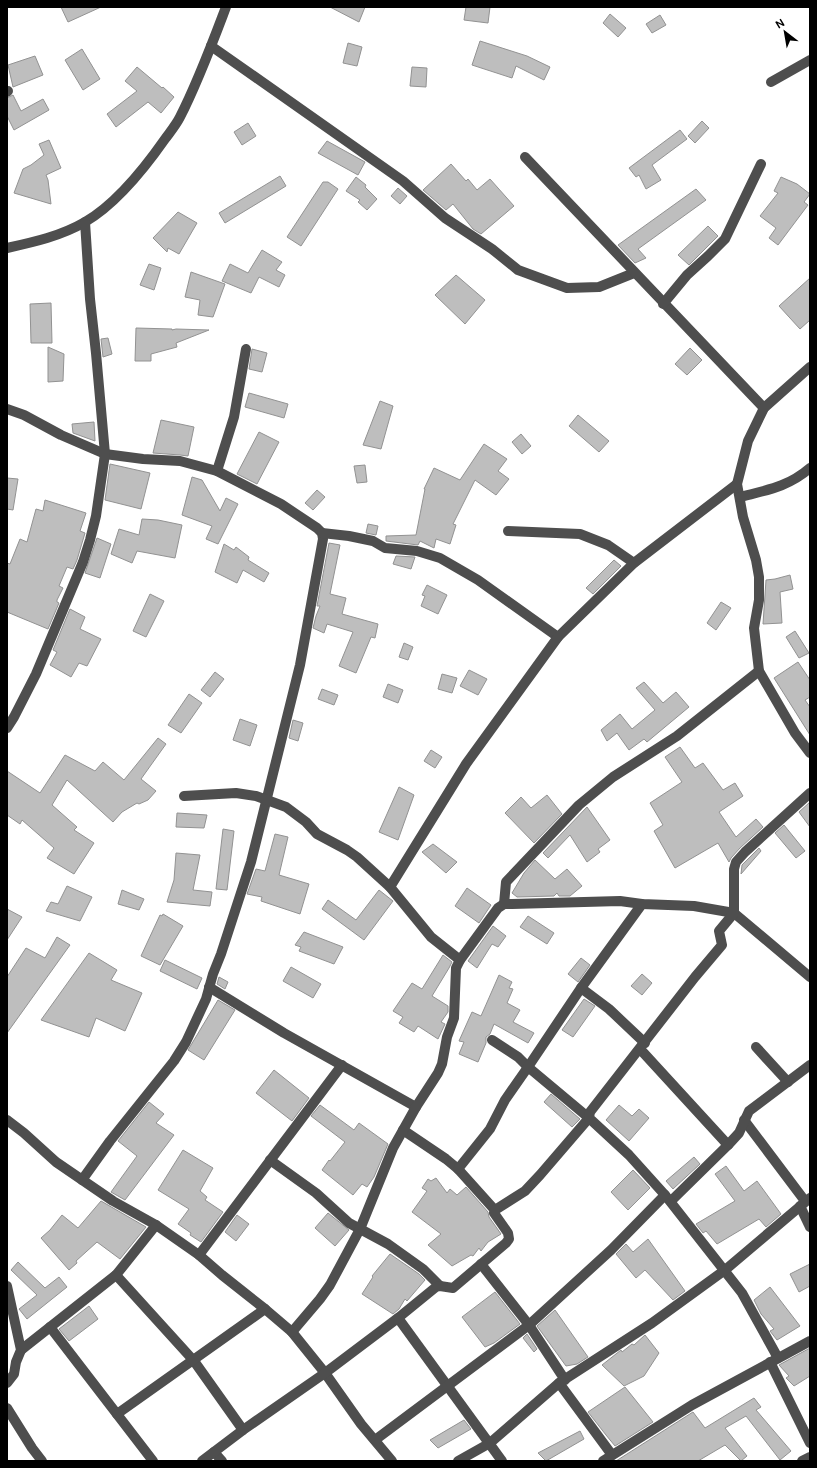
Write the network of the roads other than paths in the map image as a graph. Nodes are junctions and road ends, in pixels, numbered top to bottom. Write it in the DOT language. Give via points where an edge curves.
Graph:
graph roads {
  1 [pos="226,7"];
  2 [pos="211,46"];
  3 [pos="810,60"];
  4 [pos="771,82"];
  5 [pos="524,157"];
  6 [pos="761,164"];
  7 [pos="85,222"];
  8 [pos="7,248"];
  9 [pos="634,273"];
  10 [pos="663,304"];
  11 [pos="246,349"];
  12 [pos="810,367"];
  13 [pos="764,408"];
  14 [pos="7,409"];
  15 [pos="105,454"];
  16 [pos="810,468"];
  17 [pos="217,471"];
  18 [pos="736,484"];
  19 [pos="740,497"];
  20 [pos="508,531"];
  21 [pos="322,533"];
  22 [pos="634,563"];
  23 [pos="558,637"];
  24 [pos="759,671"];
  25 [pos="7,728"];
  26 [pos="810,753"];
  27 [pos="810,793"];
  28 [pos="184,796"];
  29 [pos="266,799"];
  30 [pos="390,887"];
  31 [pos="504,904"];
  32 [pos="642,904"];
  33 [pos="734,913"];
  34 [pos="460,960"];
  35 [pos="810,976"];
  36 [pos="209,987"];
  37 [pos="581,988"];
  38 [pos="492,1040"];
  39 [pos="642,1046"];
  40 [pos="756,1047"];
  41 [pos="342,1065"];
  42 [pos="810,1065"];
  43 [pos="528,1067"];
  44 [pos="788,1082"];
  45 [pos="416,1107"];
  46 [pos="589,1118"];
  47 [pos="7,1120"];
  48 [pos="744,1120"];
  49 [pos="403,1130"];
  50 [pos="728,1145"];
  51 [pos="270,1160"];
  52 [pos="458,1169"];
  53 [pos="82,1180"];
  54 [pos="668,1198"];
  55 [pos="805,1202"];
  56 [pos="495,1210"];
  57 [pos="156,1226"];
  58 [pos="810,1227"];
  59 [pos="360,1229"];
  60 [pos="199,1255"];
  61 [pos="481,1264"];
  62 [pos="725,1270"];
  63 [pos="116,1276"];
  64 [pos="7,1286"];
  65 [pos="440,1286"];
  66 [pos="265,1309"];
  67 [pos="398,1318"];
  68 [pos="529,1325"];
  69 [pos="50,1327"];
  70 [pos="292,1332"];
  71 [pos="810,1341"];
  72 [pos="21,1350"];
  73 [pos="774,1360"];
  74 [pos="194,1361"];
  75 [pos="325,1373"];
  76 [pos="562,1382"];
  77 [pos="7,1383"];
  78 [pos="448,1385"];
  79 [pos="7,1408"];
  80 [pos="117,1414"];
  81 [pos="242,1430"];
  82 [pos="375,1440"];
  83 [pos="490,1443"];
  84 [pos="810,1443"];
  85 [pos="214,1452"];
  86 [pos="612,1455"];
  87 [pos="810,1457"];
  88 [pos="42,1461"];
  89 [pos="153,1461"];
  90 [pos="202,1461"];
  91 [pos="222,1461"];
  92 [pos="392,1461"];
  93 [pos="458,1461"];
  94 [pos="502,1461"];
  95 [pos="603,1461"];
  96 [pos="802,1461"];
  1 -- 2 [label="street"];
  2 -- 7 [label="street" via="180,118 158,149 134,180"];
  2 -- 9 [label="street" via="404,181 445,218 492,249 518,270 567,288 599,287"];
  3 -- 4 [label="street"];
  5 -- 9 [label="street"];
  6 -- 10 [label="street" via="725,239 687,275"];
  7 -- 8 [label="street" via="54,237"];
  7 -- 15 [label="street"];
  9 -- 10 [label="street"];
  10 -- 13 [label="street"];
  11 -- 17 [label="street" via="234,417"];
  12 -- 13 [label="street"];
  13 -- 18 [label="street" via="748,441"];
  14 -- 15 [label="street"];
  15 -- 17 [label="street" via="180,461"];
  15 -- 25 [label="street" via="96,516 83,562 36,674"];
  16 -- 19 [label="street" via="780,487"];
  17 -- 21 [label="street" via="281,504"];
  18 -- 19 [label="street"];
  18 -- 22 [label="street"];
  19 -- 24 [label="street" via="759,577 759,600 754,628"];
  20 -- 22 [label="street" via="580,534 608,545"];
  21 -- 23 [label="street" via="373,541 385,548 417,551 440,558 478,580"];
  21 -- 29 [label="street" via="300,665"];
  22 -- 23 [label="street"];
  23 -- 30 [label="street" via="466,764"];
  24 -- 26 [label="street" via="795,733"];
  24 -- 31 [label="street" via="677,736 613,777 579,805 506,882"];
  27 -- 33 [label="street" via="754,842 736,862"];
  28 -- 29 [label="street" via="236,793"];
  29 -- 30 [label="street" via="286,807 317,834 357,857"];
  29 -- 36 [label="street" via="251,862"];
  30 -- 34 [label="street" via="431,937"];
  31 -- 32 [label="street" via="620,901"];
  31 -- 34 [label="street" via="498,908"];
  32 -- 33 [label="street" via="694,906"];
  32 -- 37 [label="street"];
  33 -- 35 [label="street"];
  33 -- 39 [label="street" via="719,932 722,945"];
  34 -- 45 [label="street" via="456,968 454,1018 442,1064"];
  36 -- 41 [label="street"];
  36 -- 53 [label="street" via="193,1029 174,1061"];
  37 -- 39 [label="street" via="608,1010"];
  37 -- 43 [label="street"];
  38 -- 43 [label="street"];
  39 -- 46 [label="street" via="590,1112"];
  39 -- 50 [label="street"];
  40 -- 44 [label="street"];
  41 -- 45 [label="street"];
  41 -- 51 [label="street"];
  42 -- 44 [label="street"];
  43 -- 46 [label="street"];
  43 -- 52 [label="street" via="505,1100 490,1129"];
  44 -- 48 [label="street" via="749,1111"];
  45 -- 49 [label="street"];
  46 -- 54 [label="street" via="629,1155"];
  46 -- 56 [label="street" via="524,1191"];
  47 -- 53 [label="street" via="56,1162"];
  48 -- 50 [label="street" via="739,1133"];
  48 -- 55 [label="street"];
  49 -- 52 [label="street"];
  49 -- 59 [label="street" via="393,1148"];
  50 -- 54 [label="street"];
  51 -- 59 [label="street" via="306,1185 348,1223"];
  51 -- 60 [label="street"];
  52 -- 56 [label="street"];
  53 -- 57 [label="street"];
  54 -- 62 [label="street"];
  54 -- 68 [label="street"];
  55 -- 58 [label="street"];
  55 -- 62 [label="street"];
  56 -- 61 [label="street" via="494,1213 508,1233 509,1239"];
  57 -- 60 [label="street"];
  57 -- 63 [label="street"];
  59 -- 65 [label="street" via="388,1244 423,1269"];
  59 -- 70 [label="street" via="330,1285"];
  60 -- 66 [label="street"];
  61 -- 65 [label="street" via="454,1288"];
  61 -- 68 [label="street"];
  62 -- 73 [label="street" via="742,1293"];
  62 -- 76 [label="street" via="652,1324"];
  63 -- 69 [label="street"];
  63 -- 74 [label="street"];
  64 -- 72 [label="street"];
  65 -- 67 [label="street"];
  66 -- 70 [label="street"];
  66 -- 74 [label="street"];
  67 -- 75 [label="street"];
  67 -- 78 [label="street"];
  68 -- 76 [label="street"];
  68 -- 78 [label="street"];
  69 -- 72 [label="street"];
  69 -- 80 [label="street"];
  70 -- 75 [label="street"];
  71 -- 73 [label="street"];
  72 -- 77 [label="street" via="14,1374"];
  73 -- 84 [label="street"];
  73 -- 86 [label="street" via="692,1405"];
  74 -- 80 [label="street"];
  74 -- 81 [label="street"];
  75 -- 81 [label="street"];
  75 -- 82 [label="street"];
  76 -- 83 [label="street"];
  76 -- 86 [label="street"];
  78 -- 82 [label="street"];
  78 -- 83 [label="street"];
  79 -- 88 [label="street"];
  80 -- 89 [label="street"];
  81 -- 85 [label="street"];
  82 -- 92 [label="street"];
  83 -- 93 [label="street"];
  83 -- 94 [label="street"];
  85 -- 90 [label="street"];
  85 -- 91 [label="street"];
  86 -- 95 [label="street"];
  87 -- 96 [label="street"];
}
